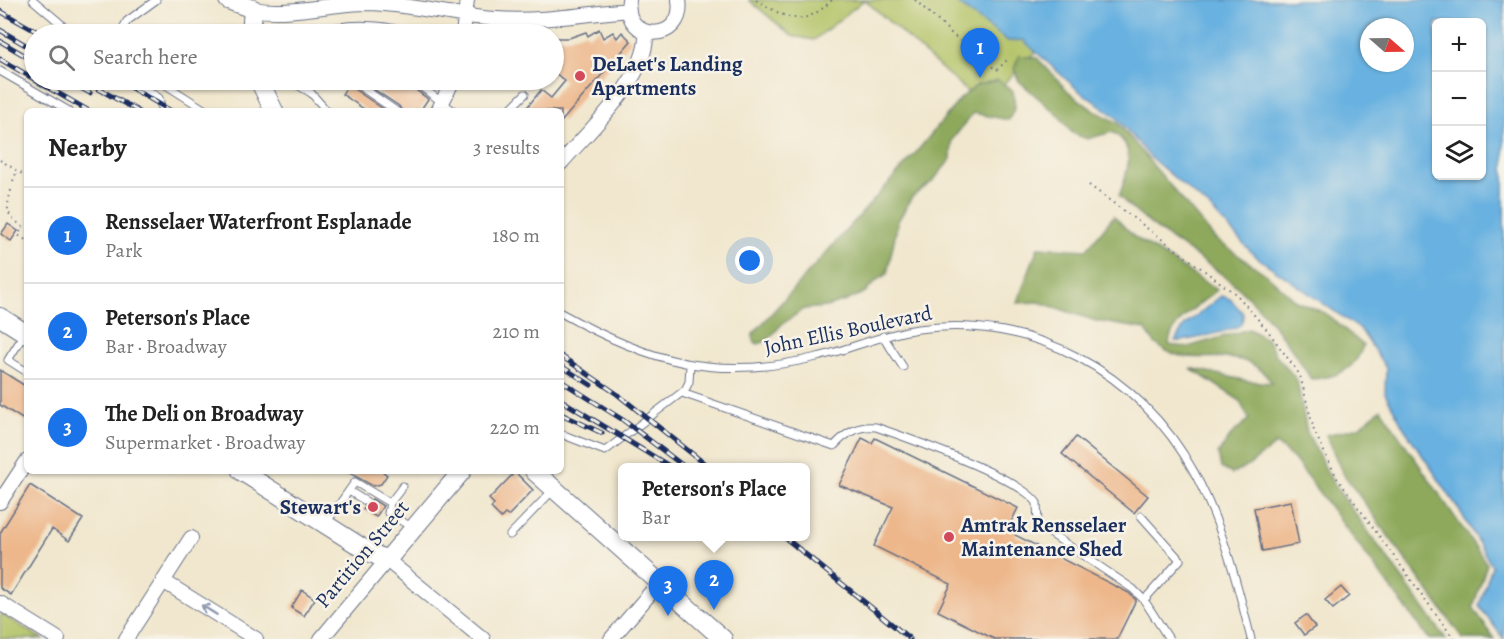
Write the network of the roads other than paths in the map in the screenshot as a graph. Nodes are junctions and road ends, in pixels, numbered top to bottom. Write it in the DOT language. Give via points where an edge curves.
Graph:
graph roads {
  1 [pos="33,0"];
  2 [pos="156,0"];
  3 [pos="228,0"];
  4 [pos="467,0"];
  5 [pos="679,0"];
  6 [pos="629,5"];
  7 [pos="253,9"];
  8 [pos="465,15"];
  9 [pos="61,24"];
  10 [pos="125,24"];
  11 [pos="252,24"];
  12 [pos="464,24"];
  13 [pos="646,32"];
  14 [pos="0,71"];
  15 [pos="24,85"];
  16 [pos="33,90"];
  17 [pos="147,90"];
  18 [pos="174,90"];
  19 [pos="264,90"];
  20 [pos="306,90"];
  21 [pos="366,90"];
  22 [pos="424,90"];
  23 [pos="450,90"];
  24 [pos="525,94"];
  25 [pos="64,108"];
  26 [pos="161,108"];
  27 [pos="202,108"];
  28 [pos="273,108"];
  29 [pos="324,108"];
  30 [pos="392,108"];
  31 [pos="445,108"];
  32 [pos="511,108"];
  33 [pos="564,159"];
  34 [pos="564,314"];
  35 [pos="0,317"];
  36 [pos="24,333"];
  37 [pos="24,336"];
  38 [pos="883,336"];
  39 [pos="4,360"];
  40 [pos="690,365"];
  41 [pos="903,367"];
  42 [pos="24,370"];
  43 [pos="682,393"];
  44 [pos="564,435"];
  45 [pos="24,465"];
  46 [pos="246,474"];
  47 [pos="459,474"];
  48 [pos="537,474"];
  49 [pos="403,486"];
  50 [pos="554,489"];
  51 [pos="349,491"];
  52 [pos="0,502"];
  53 [pos="367,502"];
  54 [pos="390,503"];
  55 [pos="380,511"];
  56 [pos="388,513"];
  57 [pos="1141,516"];
  58 [pos="325,524"];
  59 [pos="413,528"];
  60 [pos="510,535"];
  61 [pos="191,538"];
  62 [pos="387,560"];
  63 [pos="163,581"];
  64 [pos="659,583"];
  65 [pos="1144,600"];
  66 [pos="0,603"];
  67 [pos="58,639"];
  68 [pos="126,639"];
  69 [pos="256,639"];
  70 [pos="321,639"];
  71 [pos="483,639"];
  72 [pos="611,639"];
  73 [pos="723,639"];
  74 [pos="1169,639"];
  75 [pos="1251,639"];
  1 -- 9 [label="lane"];
  2 -- 10 [label="lane"];
  3 -- 7 [label="street"];
  4 -- 8 [label="street"];
  5 -- 13 [label="street" via="678,17 671,26 657,33"];
  6 -- 8 [label="street" via="540,20"];
  6 -- 13 [label="street" via="635,24"];
  7 -- 8 [label="street" via="379,3"];
  7 -- 11 [label="street"];
  8 -- 12 [label="street"];
  13 -- 33 [label="street" via="645,53 629,82"];
  14 -- 15 [label="lane"];
  16 -- 25 [label="lane"];
  17 -- 26 [label="lane" via="159,98"];
  18 -- 27 [label="lane"];
  19 -- 28 [label="street"];
  20 -- 29 [label="lane"];
  21 -- 30 [label="lane"];
  22 -- 31 [label="lane"];
  23 -- 31 [label="street"];
  24 -- 32 [label="lane"];
  34 -- 40 [label="lane, John Ellis Boulevard" via="639,351"];
  35 -- 36 [label="street"];
  37 -- 39 [label="lane"];
  38 -- 40 [label="lane, John Ellis Boulevard" via="787,363"];
  38 -- 41 [label="lane"];
  38 -- 75 [label="lane, John Ellis Boulevard" via="951,325 1010,331 1063,349 1126,389 1167,430 1196,476 1232,565"];
  39 -- 42 [label="lane"];
  40 -- 43 [label="lane" via="689,382"];
  43 -- 44 [label="lane" via="605,451"];
  43 -- 65 [label="lane" via="834,446 845,434 870,426 958,459 1027,493 1036,503 1038,525"];
  45 -- 52 [label="street"];
  46 -- 58 [label="street"];
  47 -- 59 [label="street, Partition Street"];
  48 -- 50 [label="street"];
  49 -- 54 [label="lane"];
  50 -- 60 [label="lane"];
  50 -- 64 [label="street"];
  51 -- 53 [label="lane"];
  51 -- 54 [label="lane" via="355,483"];
  51 -- 58 [label="lane"];
  54 -- 56 [label="lane"];
  55 -- 56 [label="lane"];
  56 -- 59 [label="lane"];
  57 -- 65 [label="lane" via="1180,560"];
  58 -- 62 [label="street"];
  59 -- 62 [label="street, Partition Street"];
  61 -- 63 [label="street"];
  62 -- 70 [label="street, Partition Street"];
  62 -- 71 [label="street"];
  63 -- 68 [label="street"];
  69 -- 63 [label="street, one-way"];
  64 -- 72 [label="street"];
  64 -- 73 [label="street"];
  65 -- 74 [label="lane"];
  66 -- 67 [label="street"];
}
